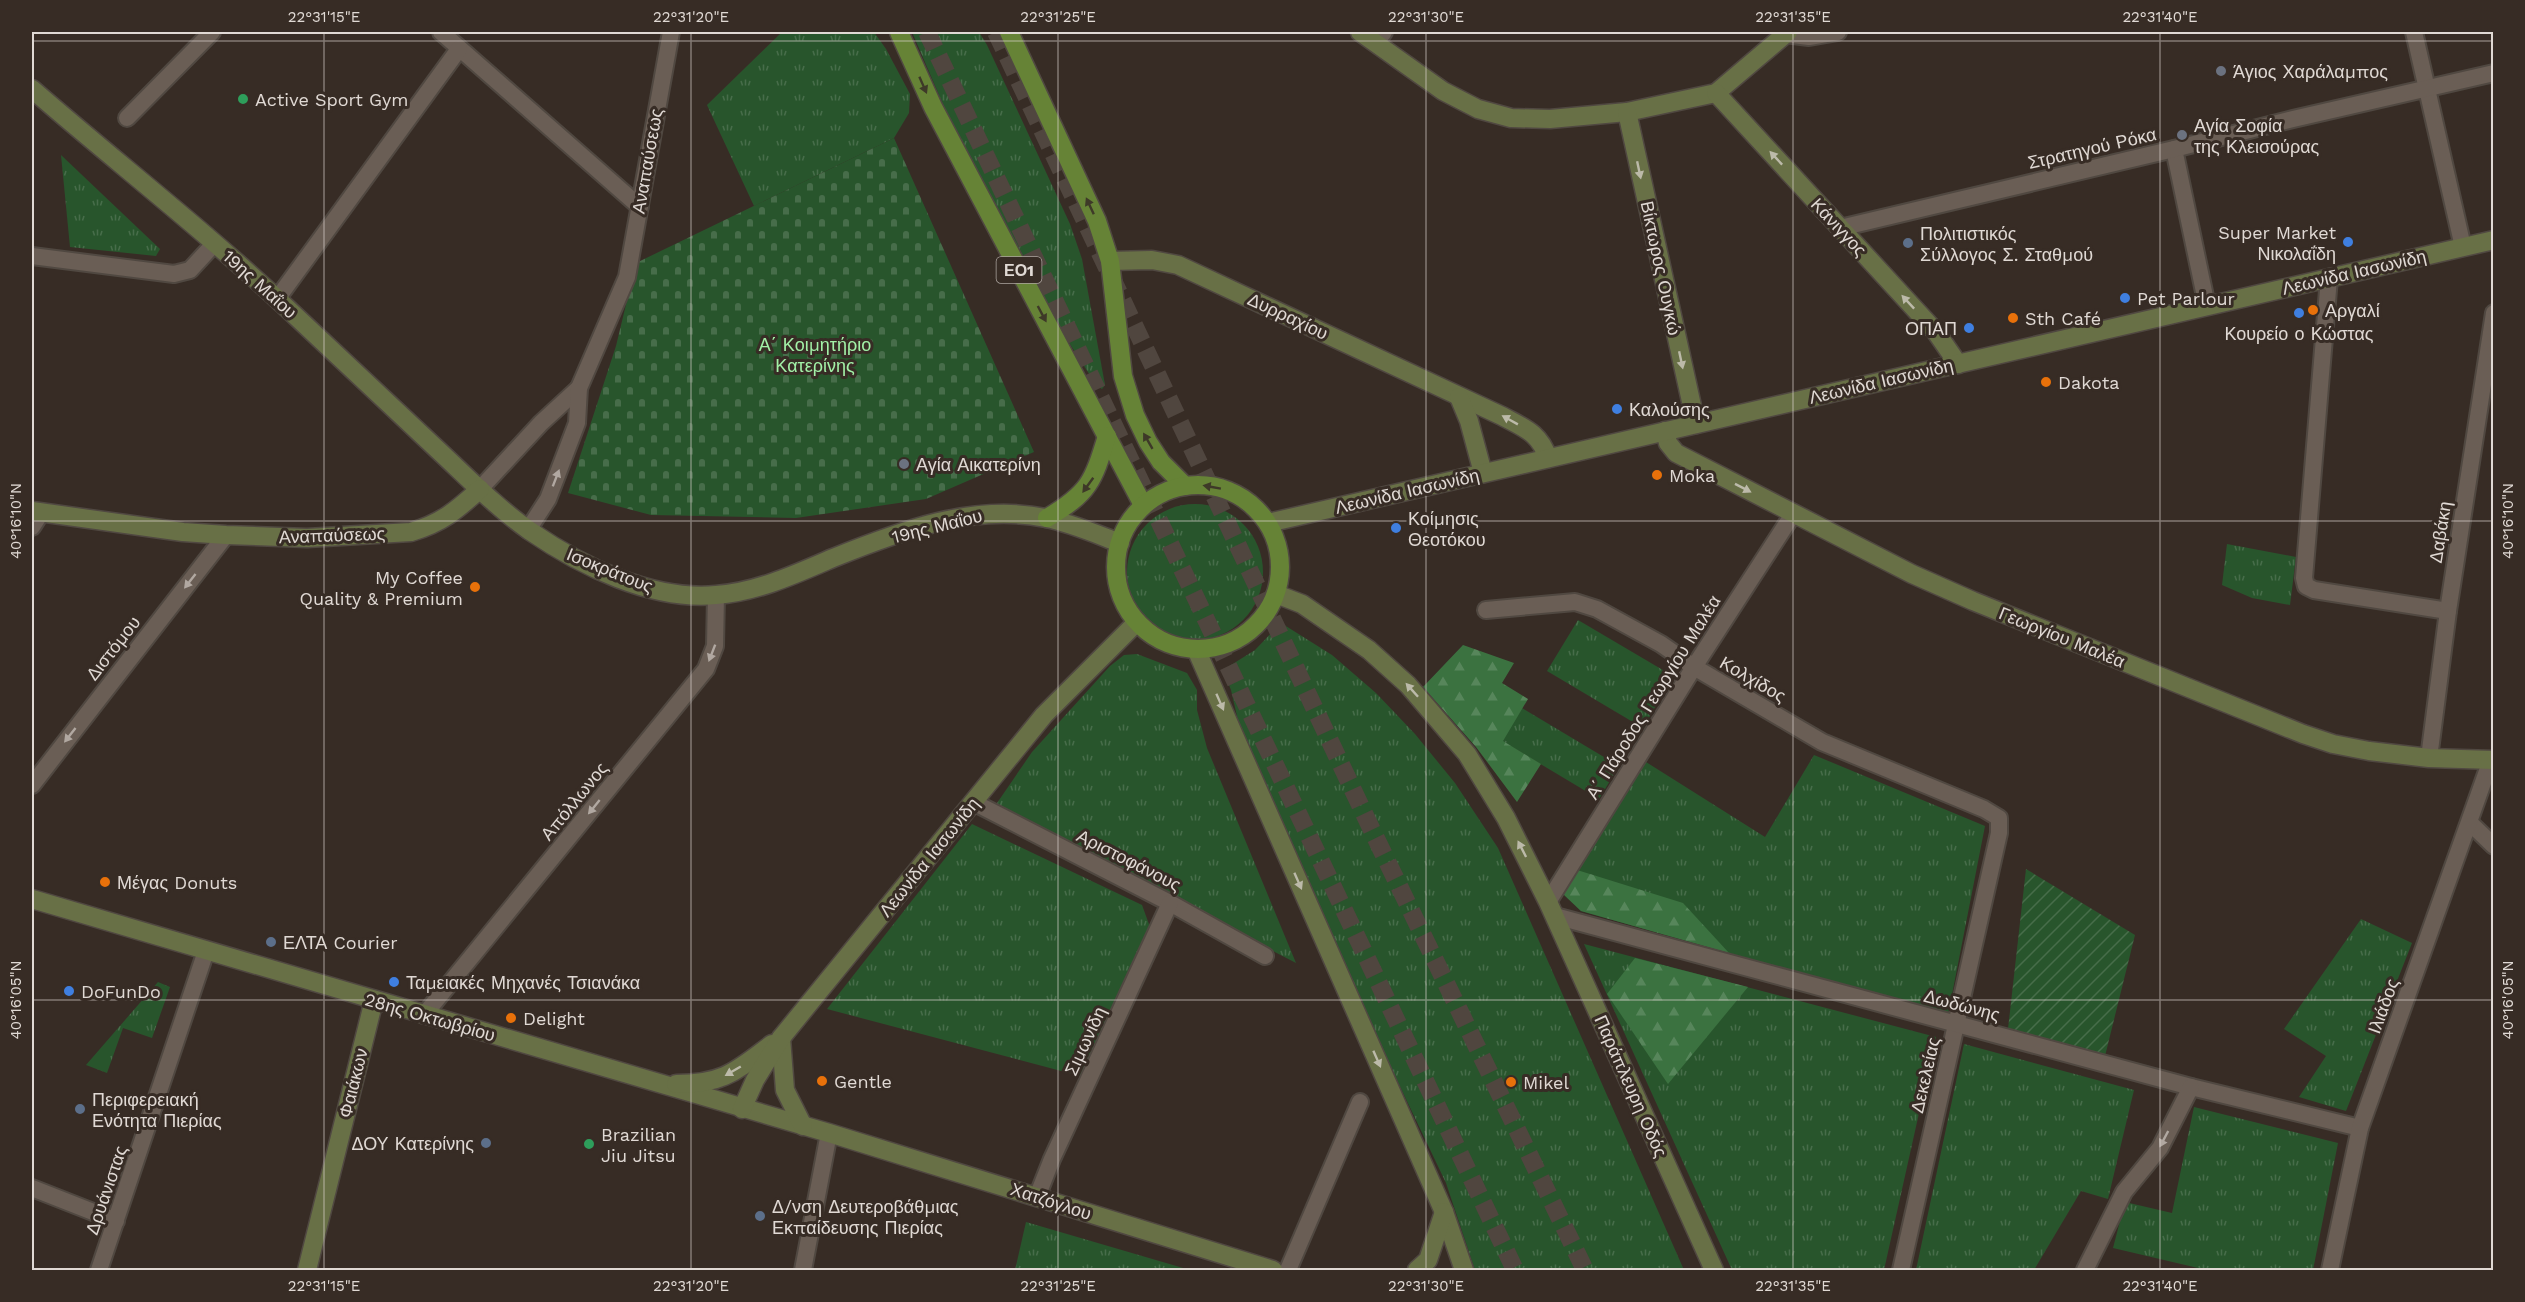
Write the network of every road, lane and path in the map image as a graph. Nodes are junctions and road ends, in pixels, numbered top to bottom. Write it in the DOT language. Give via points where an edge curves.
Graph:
graph roads {
  1 [pos="212,32"];
  2 [pos="441,32"];
  3 [pos="671,32"];
  4 [pos="899,32"];
  5 [pos="1009,32"];
  6 [pos="1360,32"];
  7 [pos="1838,32"];
  8 [pos="2414,32"];
  9 [pos="1787,33"];
  10 [pos="1380,37"];
  11 [pos="459,49"];
  12 [pos="2493,73"];
  13 [pos="32,89"];
  14 [pos="2427,89"];
  15 [pos="1716,93"];
  16 [pos="1627,112"];
  17 [pos="127,118"];
  18 [pos="2174,149"];
  19 [pos="640,207"];
  20 [pos="1840,228"];
  21 [pos="2493,240"];
  22 [pos="214,244"];
  23 [pos="2463,247"];
  24 [pos="32,256"];
  25 [pos="1110,261"];
  26 [pos="2329,278"];
  27 [pos="278,300"];
  28 [pos="2207,306"];
  29 [pos="2493,313"];
  30 [pos="1958,364"];
  31 [pos="579,388"];
  32 [pos="1459,397"];
  33 [pos="1696,424"];
  34 [pos="1665,431"];
  35 [pos="1107,436"];
  36 [pos="1548,458"];
  37 [pos="1484,473"];
  38 [pos="1185,486"];
  39 [pos="480,489"];
  40 [pos="1143,505"];
  41 [pos="1793,514"];
  42 [pos="35,517"];
  43 [pos="1047,518"];
  44 [pos="1268,523"];
  45 [pos="528,530"];
  46 [pos="226,535"];
  47 [pos="1120,543"];
  48 [pos="760,587"];
  49 [pos="1276,594"];
  50 [pos="717,595"];
  51 [pos="1486,610"];
  52 [pos="2448,611"];
  53 [pos="1137,622"];
  54 [pos="1196,649"];
  55 [pos="1694,667"];
  56 [pos="2429,758"];
  57 [pos="2492,760"];
  58 [pos="32,785"];
  59 [pos="973,802"];
  60 [pos="1999,818"];
  61 [pos="2470,823"];
  62 [pos="2493,846"];
  63 [pos="32,899"];
  64 [pos="1170,903"];
  65 [pos="1551,909"];
  66 [pos="206,951"];
  67 [pos="1265,956"];
  68 [pos="374,1000"];
  69 [pos="424,1015"];
  70 [pos="1956,1024"];
  71 [pos="781,1038"];
  72 [pos="656,1084"];
  73 [pos="2191,1087"];
  74 [pos="1360,1102"];
  75 [pos="742,1109"];
  76 [pos="803,1126"];
  77 [pos="2360,1128"];
  78 [pos="829,1133"];
  79 [pos="32,1188"];
  80 [pos="1037,1197"];
  81 [pos="1444,1212"];
  82 [pos="116,1221"];
  83 [pos="1244,1266"];
  84 [pos="99,1270"];
  85 [pos="307,1270"];
  86 [pos="803,1270"];
  87 [pos="1273,1270"];
  88 [pos="1288,1270"];
  89 [pos="1417,1270"];
  90 [pos="1464,1270"];
  91 [pos="1714,1270"];
  92 [pos="1900,1270"];
  93 [pos="2085,1270"];
  94 [pos="2330,1270"];
  1 -- 17 [label="street"];
  2 -- 11 [label="street"];
  3 -- 19 [label="street, Αναπαύσεως"];
  4 -- 35 [label="main road, ΕΟ1, one-way" via="933,107"];
  25 -- 5 [label="main road, one-way" via="1097,221"];
  6 -- 10 [label="main road"];
  7 -- 9 [label="street" via="1809,38"];
  8 -- 14 [label="street"];
  9 -- 15 [label="main road"];
  10 -- 16 [label="main road" via="1443,91 1478,109 1511,118 1550,119"];
  11 -- 19 [label="street"];
  11 -- 27 [label="street"];
  12 -- 14 [label="street, Στρατηγού Ρόκα"];
  13 -- 22 [label="main road, 19ης Μαΐου"];
  14 -- 18 [label="street, Στρατηγού Ρόκα"];
  14 -- 23 [label="street"];
  15 -- 16 [label="main road"];
  20 -- 15 [label="main road, Κάνιγγος, one-way"];
  16 -- 33 [label="main road, Βίκτωρος Ουγκώ, one-way"];
  18 -- 20 [label="street, Στρατηγού Ρόκα"];
  18 -- 28 [label="street"];
  19 -- 31 [label="street, Αναπαύσεως" via="627,277"];
  30 -- 20 [label="main road, Κάνιγγος, one-way" via="1936,332"];
  21 -- 23 [label="main road, Λεωνίδα Ιασωνίδη"];
  22 -- 24 [label="street" via="190,270 174,274"];
  22 -- 27 [label="main road, 19ης Μαΐου"];
  23 -- 26 [label="main road, Λεωνίδα Ιασωνίδη"];
  25 -- 32 [label="main road, Δυρραχίου" via="1152,260 1178,265"];
  38 -- 25 [label="main road, one-way" via="1161,462 1135,415 1124,376"];
  26 -- 28 [label="main road, Λεωνίδα Ιασωνίδη"];
  26 -- 52 [label="street" via="2306,586"];
  27 -- 39 [label="main road, 19ης Μαΐου"];
  28 -- 30 [label="main road, Λεωνίδα Ιασωνίδη"];
  29 -- 52 [label="street, Δαβάκη"];
  30 -- 33 [label="main road, Λεωνίδα Ιασωνίδη"];
  31 -- 39 [label="street, Αναπαύσεως"];
  45 -- 31 [label="street, Αναπαύσεως, one-way" via="548,499 577,423"];
  36 -- 32 [label="main road, Δυρραχίου, one-way" via="1544,445 1533,433"];
  32 -- 37 [label="main road"];
  33 -- 34 [label="main road, Λεωνίδα Ιασωνίδη"];
  34 -- 36 [label="main road, Λεωνίδα Ιασωνίδη"];
  34 -- 41 [label="main road, Γεωργίου Μαλέα, one-way" via="1676,453"];
  35 -- 40 [label="main road, ΕΟ1"];
  35 -- 43 [label="main road, one-way" via="1095,476 1083,493"];
  36 -- 37 [label="main road, Λεωνίδα Ιασωνίδη"];
  37 -- 44 [label="main road, Λεωνίδα Ιασωνίδη"];
  38 -- 40 [label="main road" via="1170,489"];
  44 -- 38 [label="main road, one-way" via="1252,505 1232,492 1209,485"];
  39 -- 45 [label="main road, Ισοκράτους"];
  39 -- 46 [label="main road, Αναπαύσεως" via="449,517 411,531 307,538"];
  40 -- 47 [label="main road"];
  41 -- 55 [label="street, Α΄ Πάροδος Γεωργίου Μαλέα"];
  41 -- 56 [label="main road, Γεωργίου Μαλέα" via="1973,601 2303,734 2369,751"];
  42 -- 46 [label="main road, Αναπαύσεως"];
  43 -- 47 [label="main road, 19ης Μαΐου"];
  43 -- 48 [label="main road, 19ης Μαΐου" via="965,516 916,528"];
  44 -- 49 [label="main road" via="1278,546 1281,570"];
  45 -- 50 [label="main road, Ισοκράτους" via="564,552 628,581 660,591"];
  46 -- 58 [label="street, Διστόμου, one-way"];
  47 -- 53 [label="main road" via="1116,563 1118,584"];
  48 -- 50 [label="main road, Ισοκράτους"];
  49 -- 54 [label="main road" via="1264,617 1245,635 1222,646"];
  65 -- 49 [label="main road, Παράπλευρη Οδός, one-way" via="1506,818 1467,754 1408,685 1332,623 1302,604"];
  50 -- 69 [label="street, Απόλλωνος, one-way" via="716,646 706,669"];
  51 -- 55 [label="street, Κολχίδος" via="1575,602 1597,609"];
  52 -- 56 [label="street, Δαβάκη"];
  53 -- 54 [label="main road" via="1154,636"];
  53 -- 59 [label="main road, Λεωνίδα Ιασωνίδη" via="1044,715"];
  54 -- 81 [label="main road, one-way"];
  55 -- 60 [label="street, Κολχίδος" via="1822,742"];
  55 -- 65 [label="street, Α΄ Πάροδος Γεωργίου Μαλέα"];
  56 -- 57 [label="main road, Γεωργίου Μαλέα"];
  57 -- 61 [label="street, Ιλιάδος"];
  59 -- 64 [label="street, Αριστοφάνους"];
  59 -- 71 [label="main road, Λεωνίδα Ιασωνίδη"];
  60 -- 70 [label="street, Δεκελείας" via="1999,833"];
  61 -- 62 [label="street"];
  61 -- 77 [label="street, Ιλιάδος"];
  63 -- 66 [label="main road, 28ης Οκτωβρίου"];
  64 -- 67 [label="street, Αριστοφάνους"];
  64 -- 80 [label="street, Σιμωνίδη"];
  65 -- 70 [label="street, Δωδώνης"];
  65 -- 91 [label="main road, Παράπλευρη Οδός"];
  66 -- 68 [label="main road, 28ης Οκτωβρίου"];
  66 -- 82 [label="street, Δρυάνιστας"];
  68 -- 69 [label="main road, 28ης Οκτωβρίου"];
  68 -- 85 [label="main road, Φαιάκων"];
  69 -- 72 [label="main road, 28ης Οκτωβρίου"];
  70 -- 73 [label="street, Δωδώνης"];
  70 -- 92 [label="street, Δεκελείας"];
  71 -- 72 [label="main road, one-way" via="716,1080"];
  71 -- 75 [label="main road, Λεωνίδα Ιασωνίδη"];
  71 -- 76 [label="main road" via="785,1090"];
  72 -- 75 [label="main road, 28ης Οκτωβρίου"];
  73 -- 77 [label="street, Δωδώνης"];
  73 -- 93 [label="street, one-way" via="2160,1148 2124,1192"];
  74 -- 88 [label="street"];
  75 -- 76 [label="main road, 28ης Οκτωβρίου"];
  76 -- 78 [label="main road, 28ης Οκτωβρίου"];
  77 -- 94 [label="street, Ιλιάδος"];
  78 -- 80 [label="main road, Χατζόγλου"];
  78 -- 86 [label="street"];
  79 -- 82 [label="street"];
  80 -- 83 [label="main road, Χατζόγλου"];
  81 -- 89 [label="main road" via="1428,1260"];
  81 -- 90 [label="main road"];
  82 -- 84 [label="street, Δρυάνιστας"];
  83 -- 87 [label="main road, Χατζόγλου"];
}
